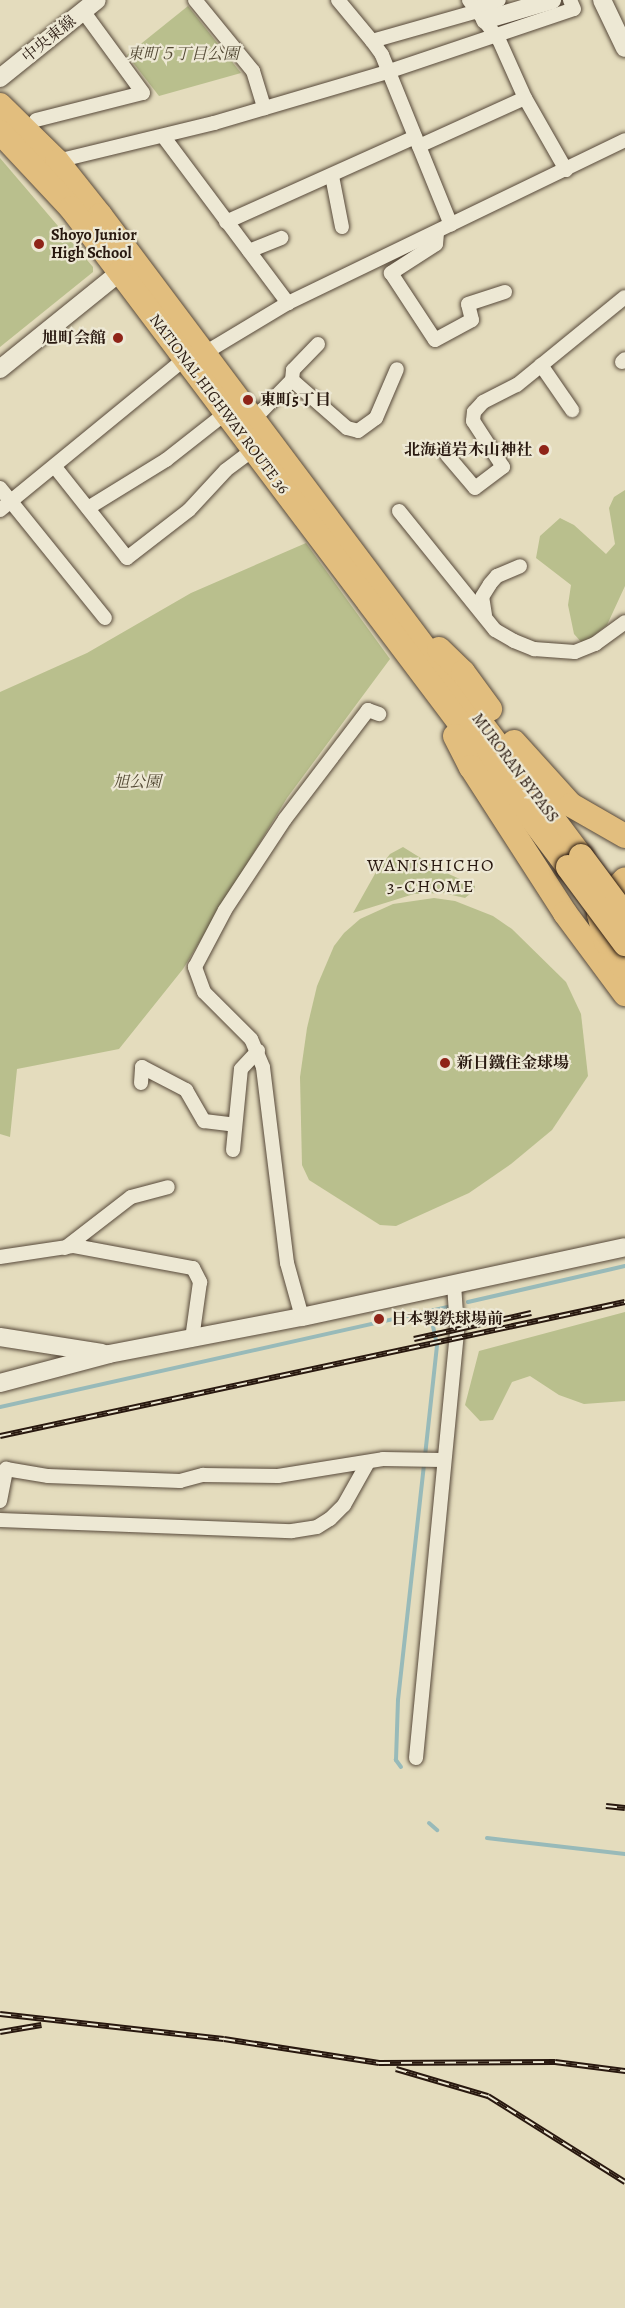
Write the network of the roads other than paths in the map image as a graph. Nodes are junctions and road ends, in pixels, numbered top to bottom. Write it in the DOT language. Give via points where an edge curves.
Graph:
graph roads {
  1 [pos="195,0"];
  2 [pos="338,0"];
  3 [pos="500,0"];
  4 [pos="552,0"];
  5 [pos="570,0"];
  6 [pos="602,0"];
  7 [pos="90,6"];
  8 [pos="483,15"];
  9 [pos="372,41"];
  10 [pos="625,48"];
  11 [pos="389,71"];
  12 [pos="0,78"];
  13 [pos="525,98"];
  14 [pos="0,105"];
  15 [pos="264,108"];
  16 [pos="36,120"];
  17 [pos="0,132"];
  18 [pos="163,136"];
  19 [pos="625,140"];
  20 [pos="417,142"];
  21 [pos="57,161"];
  22 [pos="566,170"];
  23 [pos="332,176"];
  24 [pos="226,222"];
  25 [pos="451,225"];
  26 [pos="342,227"];
  27 [pos="437,233"];
  28 [pos="281,238"];
  29 [pos="249,251"];
  30 [pos="120,272"];
  31 [pos="505,292"];
  32 [pos="625,297"];
  33 [pos="288,303"];
  34 [pos="318,344"];
  35 [pos="194,356"];
  36 [pos="541,365"];
  37 [pos="0,369"];
  38 [pos="397,369"];
  39 [pos="292,380"];
  40 [pos="572,410"];
  41 [pos="226,413"];
  42 [pos="253,420"];
  43 [pos="253,450"];
  44 [pos="447,455"];
  45 [pos="55,467"];
  46 [pos="0,488"];
  47 [pos="5,506"];
  48 [pos="88,508"];
  49 [pos="399,511"];
  50 [pos="520,566"];
  51 [pos="485,617"];
  52 [pos="105,618"];
  53 [pos="404,622"];
  54 [pos="625,622"];
  55 [pos="429,683"];
  56 [pos="379,714"];
  57 [pos="625,836"];
  58 [pos="574,862"];
  59 [pos="625,879"];
  60 [pos="625,915"];
  61 [pos="625,944"];
  62 [pos="625,970"];
  63 [pos="625,994"];
  64 [pos="258,1051"];
  65 [pos="141,1083"];
  66 [pos="235,1125"];
  67 [pos="233,1150"];
  68 [pos="168,1187"];
  69 [pos="625,1247"];
  70 [pos="65,1248"];
  71 [pos="0,1257"];
  72 [pos="454,1284"];
  73 [pos="303,1317"];
  74 [pos="0,1336"];
  75 [pos="192,1339"];
  76 [pos="109,1354"];
  77 [pos="0,1383"];
  78 [pos="431,1459"];
  79 [pos="367,1464"];
  80 [pos="0,1501"];
  81 [pos="0,1520"];
  82 [pos="416,1758"];
  1 -- 15 [label="street" via="253,71"];
  2 -- 9 [label="street"];
  3 -- 8 [label="street"];
  4 -- 8 [label="street"];
  5 -- 8 [label="street" via="574,9"];
  6 -- 10 [label="street"];
  7 -- 12 [label="street, 中央東線"];
  7 -- 16 [label="street" via="143,93"];
  8 -- 9 [label="street"];
  8 -- 11 [label="street"];
  8 -- 13 [label="street"];
  9 -- 11 [label="street"];
  11 -- 15 [label="street"];
  11 -- 20 [label="street"];
  13 -- 20 [label="street"];
  13 -- 22 [label="street"];
  14 -- 21 [label="highway, NATIONAL HIGHWAY ROUTE 36"];
  15 -- 18 [label="street"];
  17 -- 30 [label="highway, NATIONAL HIGHWAY ROUTE 36" via="71,208"];
  18 -- 21 [label="street"];
  18 -- 24 [label="street"];
  19 -- 22 [label="street"];
  20 -- 23 [label="street"];
  20 -- 25 [label="street"];
  21 -- 35 [label="highway, NATIONAL HIGHWAY ROUTE 36"];
  22 -- 25 [label="street"];
  23 -- 24 [label="street"];
  23 -- 26 [label="street"];
  24 -- 29 [label="street"];
  25 -- 27 [label="street"];
  27 -- 31 [label="street" via="436,244 391,273 435,340 472,320 468,304"];
  27 -- 33 [label="street"];
  28 -- 29 [label="street"];
  29 -- 33 [label="street"];
  30 -- 35 [label="highway, NATIONAL HIGHWAY ROUTE 36"];
  30 -- 37 [label="street"];
  32 -- 36 [label="street"];
  33 -- 35 [label="street"];
  34 -- 39 [label="street" via="293,370"];
  35 -- 41 [label="highway, NATIONAL HIGHWAY ROUTE 36"];
  35 -- 42 [label="highway, NATIONAL HIGHWAY ROUTE 36"];
  35 -- 45 [label="street"];
  36 -- 40 [label="street"];
  36 -- 44 [label="street" via="474,412 473,421 503,467 475,488"];
  38 -- 39 [label="street" via="376,418 358,431 347,428"];
  39 -- 42 [label="street"];
  41 -- 43 [label="highway, NATIONAL HIGHWAY ROUTE 36"];
  41 -- 48 [label="street" via="166,460"];
  42 -- 53 [label="highway, NATIONAL HIGHWAY ROUTE 36"];
  43 -- 48 [label="street" via="226,470 189,510 127,558"];
  43 -- 55 [label="highway, NATIONAL HIGHWAY ROUTE 36"];
  45 -- 47 [label="street"];
  45 -- 48 [label="street"];
  46 -- 47 [label="street"];
  47 -- 52 [label="street"];
  49 -- 51 [label="street"];
  50 -- 51 [label="street" via="497,576 490,584 482,597"];
  51 -- 54 [label="street" via="495,630 514,641 562,654 595,644"];
  53 -- 57 [label="highway" via="463,672 523,754 558,792"];
  53 -- 58 [label="highway, MURORAN BYPASS"];
  55 -- 58 [label="highway, MURORAN BYPASS"];
  55 -- 63 [label="highway" via="471,767 566,913"];
  56 -- 64 [label="street" via="368,710 285,819 198,958 197,979 204,992"];
  58 -- 60 [label="highway, MURORAN BYPASS, bridge"];
  58 -- 61 [label="highway, MURORAN BYPASS, bridge"];
  59 -- 62 [label="highway" via="604,901 599,914 606,942"];
  64 -- 66 [label="street" via="241,1069"];
  64 -- 73 [label="street" via="287,1263"];
  65 -- 66 [label="street" via="142,1067 186,1090 204,1121"];
  66 -- 67 [label="street"];
  68 -- 70 [label="street" via="131,1197"];
  69 -- 72 [label="street"];
  70 -- 71 [label="street"];
  70 -- 75 [label="street" via="193,1268 200,1282"];
  72 -- 73 [label="street"];
  72 -- 78 [label="street" via="457,1329"];
  73 -- 75 [label="street"];
  74 -- 76 [label="street"];
  75 -- 76 [label="street"];
  76 -- 77 [label="street"];
  78 -- 79 [label="street" via="383,1459"];
  78 -- 82 [label="street"];
  79 -- 80 [label="street" via="278,1476 203,1475 180,1481 48,1476 6,1469"];
  79 -- 81 [label="street" via="344,1505 330,1519 316,1527 292,1532"];
}
